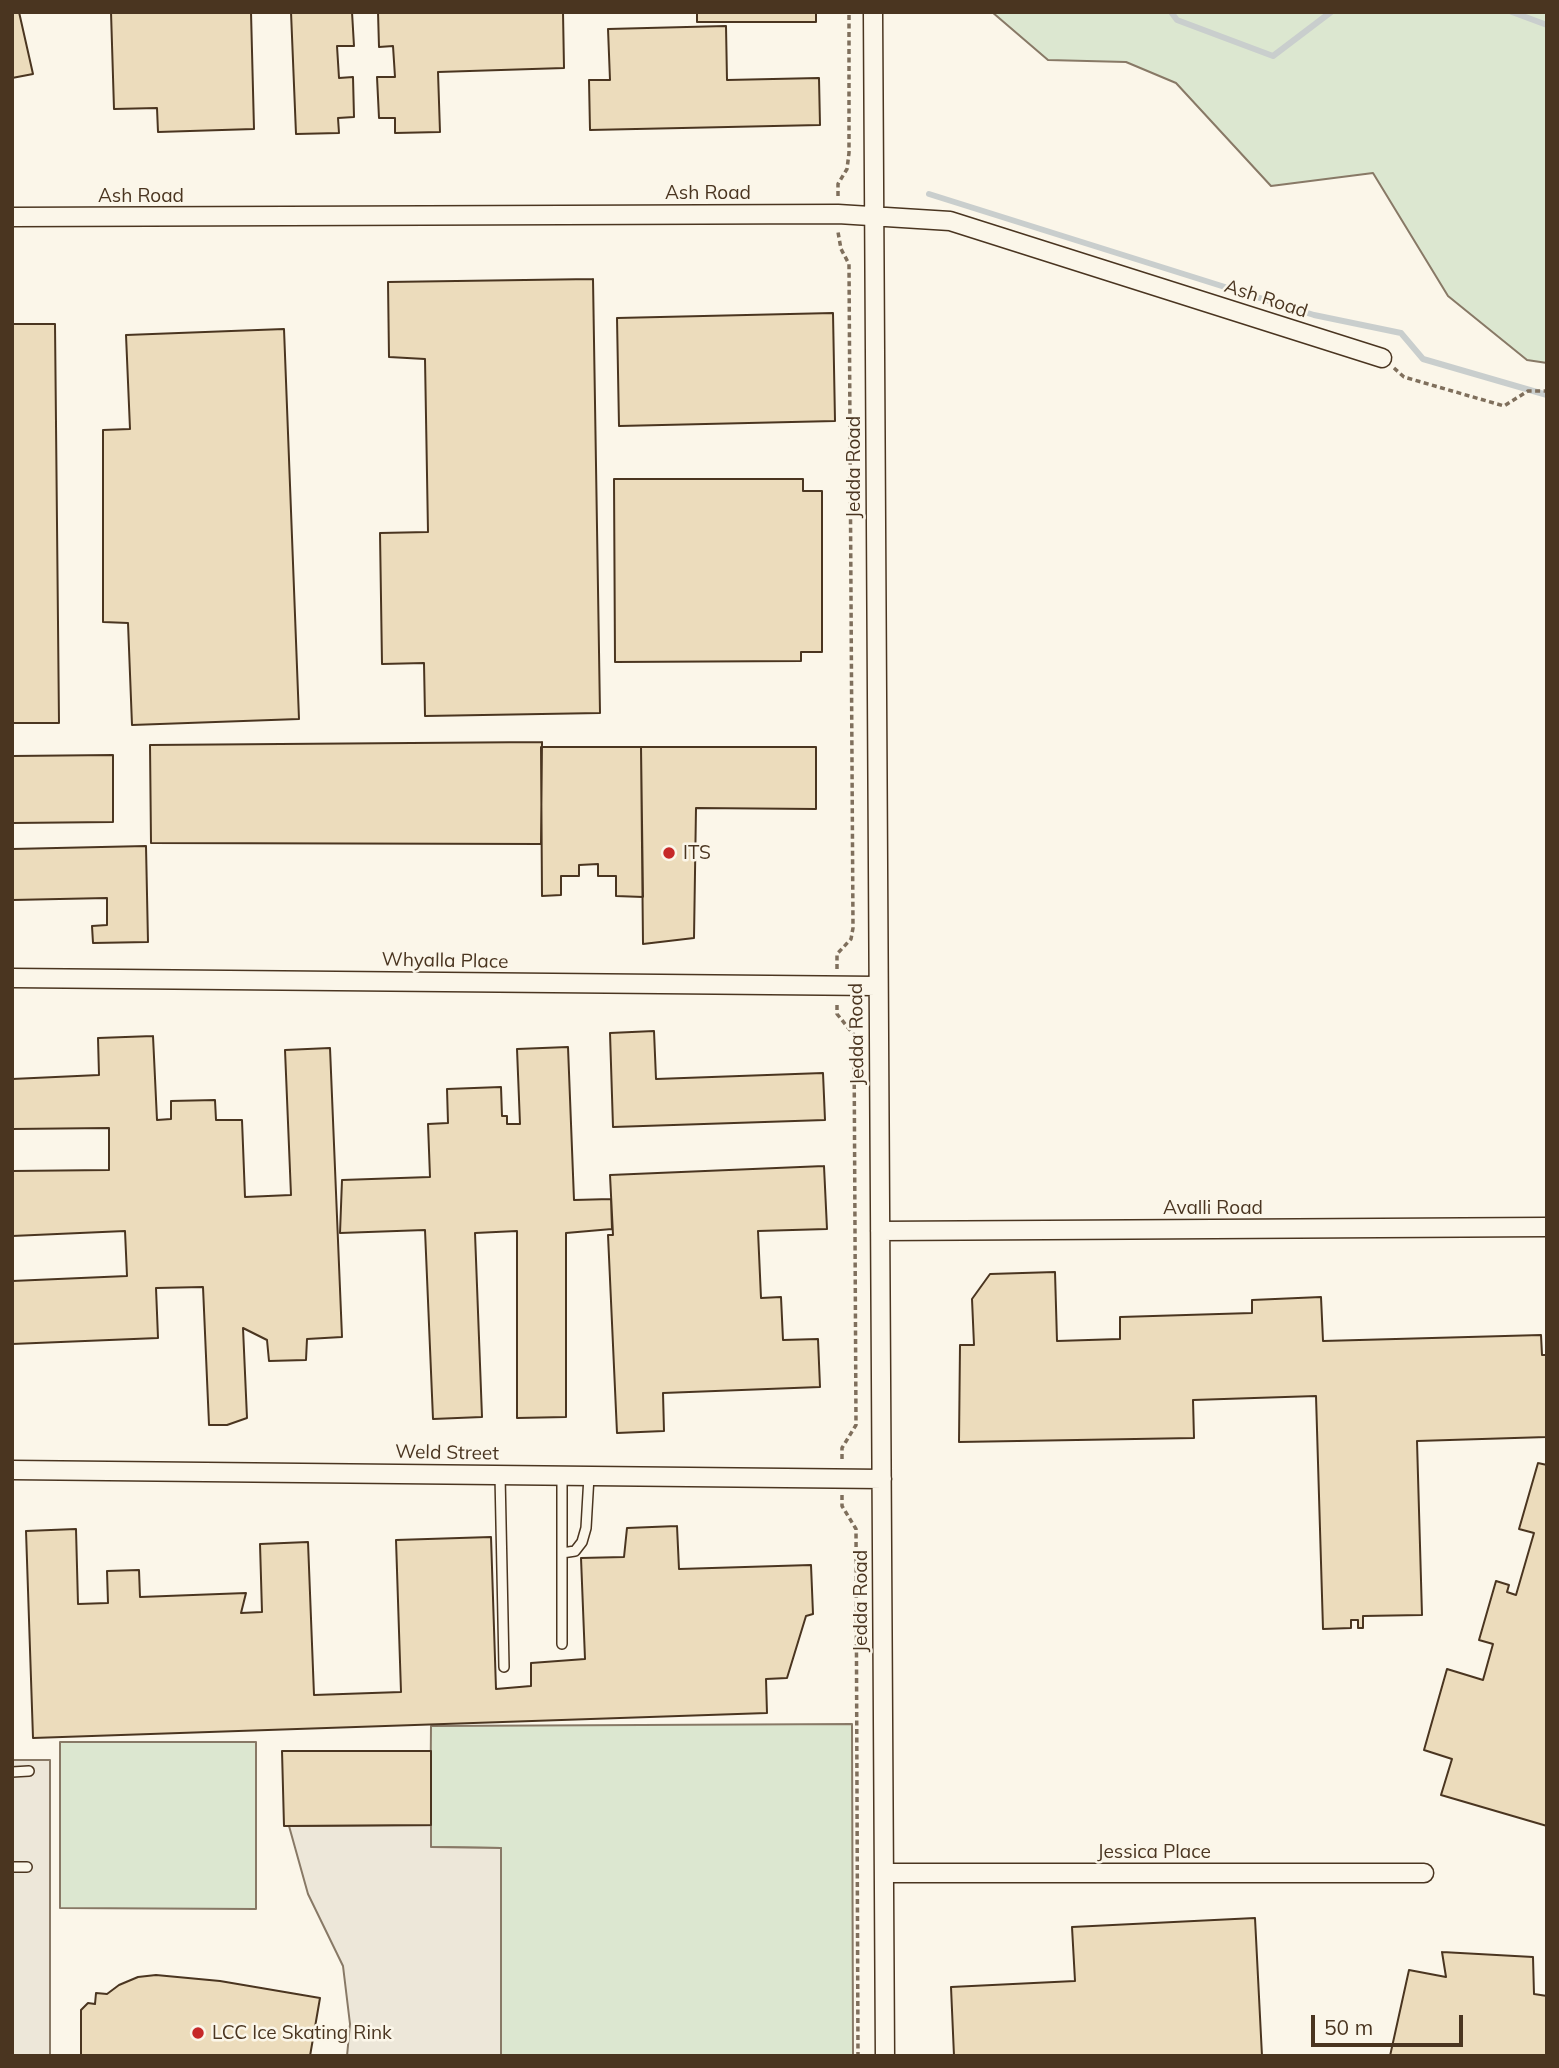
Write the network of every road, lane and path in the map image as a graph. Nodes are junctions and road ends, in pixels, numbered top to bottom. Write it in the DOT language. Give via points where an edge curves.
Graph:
graph roads {
  1 [pos="849,12"];
  2 [pos="873,12"];
  3 [pos="838,184"];
  4 [pos="874,215"];
  5 [pos="12,217"];
  6 [pos="839,240"];
  7 [pos="1382,358"];
  8 [pos="1547,391"];
  9 [pos="837,954"];
  10 [pos="12,978"];
  11 [pos="877,986"];
  12 [pos="837,1014"];
  13 [pos="1547,1227"];
  14 [pos="880,1231"];
  15 [pos="842,1448"];
  16 [pos="12,1470"];
  17 [pos="499,1475"];
  18 [pos="562,1476"];
  19 [pos="589,1476"];
  20 [pos="882,1479"];
  21 [pos="842,1506"];
  22 [pos="562,1553"];
  23 [pos="562,1644"];
  24 [pos="504,1667"];
  25 [pos="29,1771"];
  26 [pos="12,1772"];
  27 [pos="12,1867"];
  28 [pos="27,1867"];
  29 [pos="884,1873"];
  30 [pos="1424,1873"];
  31 [pos="858,2056"];
  32 [pos="886,2056"];
  1 -- 3 [label="path" via="849,153"];
  2 -- 4 [label="street, Jedda Road"];
  4 -- 5 [label="street, Ash Road"];
  4 -- 7 [label="street, Ash Road" via="950,221"];
  4 -- 11 [label="street, Jedda Road"];
  6 -- 9 [label="path" via="849,264 853,928"];
  7 -- 8 [label="path" via="1404,377 1504,406 1528,391"];
  10 -- 11 [label="street, Whyalla Place"];
  11 -- 14 [label="street, Jedda Road"];
  12 -- 15 [label="path" via="854,1035 856,1425"];
  13 -- 14 [label="street, Avalli Road"];
  14 -- 20 [label="street, Jedda Road"];
  16 -- 17 [label="street, Weld Street"];
  17 -- 18 [label="street, Weld Street"];
  17 -- 24 [label="lane"];
  18 -- 19 [label="street, Weld Street"];
  18 -- 22 [label="lane"];
  19 -- 20 [label="street, Weld Street"];
  19 -- 22 [label="lane" via="582,1542 575,1550"];
  20 -- 29 [label="street, Jedda Road"];
  21 -- 31 [label="path" via="856,1529"];
  22 -- 23 [label="lane"];
  25 -- 26 [label="lane"];
  27 -- 28 [label="lane"];
  29 -- 30 [label="street, Jessica Place"];
  29 -- 32 [label="street, Jedda Road"];
}
